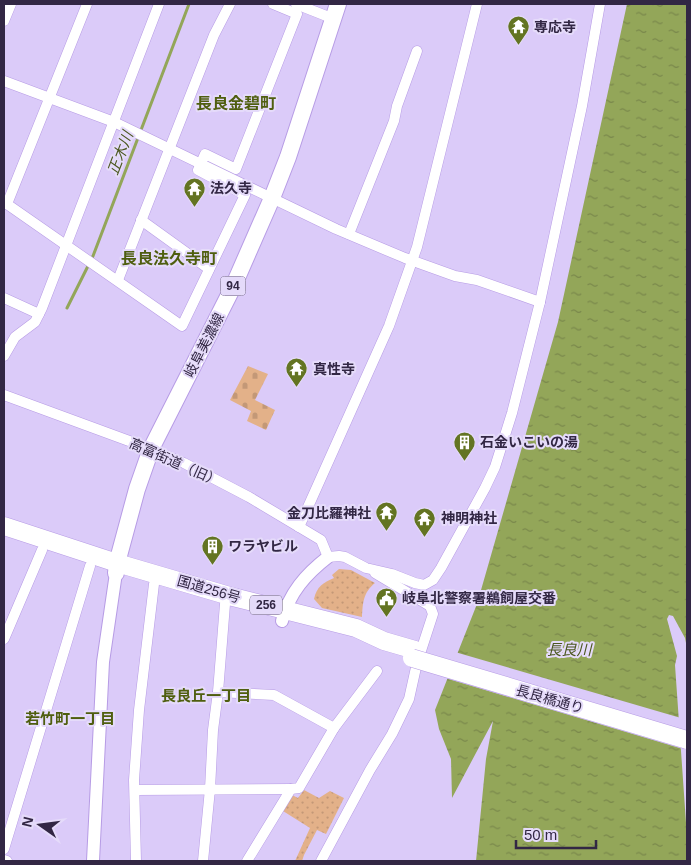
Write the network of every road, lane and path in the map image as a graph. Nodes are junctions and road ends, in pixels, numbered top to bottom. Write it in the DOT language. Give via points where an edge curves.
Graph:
graph roads {
  1 [pos="87,4"];
  2 [pos="159,4"];
  3 [pos="230,4"];
  4 [pos="273,4"];
  5 [pos="296,4"];
  6 [pos="477,4"];
  7 [pos="600,4"];
  8 [pos="8,6"];
  9 [pos="336,11"];
  10 [pos="4,21"];
  11 [pos="417,51"];
  12 [pos="4,81"];
  13 [pos="50,98"];
  14 [pos="114,122"];
  15 [pos="169,148"];
  16 [pos="201,163"];
  17 [pos="272,198"];
  18 [pos="5,203"];
  19 [pos="141,220"];
  20 [pos="349,234"];
  21 [pos="66,246"];
  22 [pos="412,260"];
  23 [pos="209,269"];
  24 [pos="118,280"];
  25 [pos="4,298"];
  26 [pos="540,302"];
  27 [pos="39,314"];
  28 [pos="4,356"];
  29 [pos="4,395"];
  30 [pos="151,449"];
  31 [pos="4,526"];
  32 [pos="299,527"];
  33 [pos="4,538"];
  34 [pos="42,550"];
  35 [pos="328,557"];
  36 [pos="90,566"];
  37 [pos="116,568"];
  38 [pos="366,568"];
  39 [pos="154,584"];
  40 [pos="225,604"];
  41 [pos="284,615"];
  42 [pos="4,639"];
  43 [pos="417,649"];
  44 [pos="376,671"];
  45 [pos="218,692"];
  46 [pos="334,728"];
  47 [pos="687,730"];
  48 [pos="687,740"];
  49 [pos="210,789"];
  50 [pos="135,790"];
  51 [pos="291,790"];
  52 [pos="4,849"];
  53 [pos="93,861"];
  54 [pos="136,861"];
  55 [pos="203,861"];
  56 [pos="248,861"];
  57 [pos="321,861"];
  1 -- 13 [label="street"];
  2 -- 14 [label="street"];
  3 -- 15 [label="street" via="214,35"];
  4 -- 16 [label="street" via="297,14 236,169 205,154"];
  5 -- 9 [label="street"];
  6 -- 22 [label="street"];
  7 -- 26 [label="street"];
  8 -- 10 [label="street"];
  9 -- 17 [label="main road, 岐阜美濃線 / 94"];
  11 -- 20 [label="street" via="394,121"];
  12 -- 13 [label="street"];
  13 -- 14 [label="street"];
  13 -- 18 [label="street"];
  14 -- 15 [label="street"];
  14 -- 21 [label="street"];
  15 -- 16 [label="street"];
  15 -- 19 [label="street"];
  16 -- 17 [label="street"];
  16 -- 23 [label="street" via="198,170 245,195"];
  17 -- 20 [label="street"];
  17 -- 30 [label="main road, 岐阜美濃線 / 94" via="233,287"];
  18 -- 21 [label="street"];
  19 -- 23 [label="street"];
  19 -- 24 [label="street"];
  20 -- 22 [label="street"];
  21 -- 24 [label="street"];
  21 -- 27 [label="street"];
  22 -- 26 [label="street"];
  22 -- 32 [label="street" via="389,326"];
  23 -- 24 [label="street" via="182,326"];
  25 -- 27 [label="street"];
  26 -- 38 [label="street" via="495,467 441,568 433,580 424,585"];
  27 -- 28 [label="street" via="35,322 14,337"];
  29 -- 30 [label="street, 高富街道（旧）"];
  30 -- 32 [label="street, 高富街道（旧）" via="249,497"];
  30 -- 37 [label="main road, 岐阜美濃線 / 94"];
  31 -- 37 [label="highway, 国道256号 / 256"];
  32 -- 35 [label="street, 高富街道（旧）" via="320,540"];
  33 -- 34 [label="highway, 国道256号 / 256"];
  34 -- 36 [label="highway, 国道256号 / 256"];
  34 -- 42 [label="street"];
  35 -- 38 [label="street" via="345,557"];
  35 -- 41 [label="street" via="300,583"];
  36 -- 37 [label="highway, 国道256号 / 256"];
  36 -- 52 [label="street"];
  37 -- 39 [label="highway, 国道256号 / 256"];
  37 -- 41 [label="highway, 国道256号 / 256"];
  37 -- 53 [label="street" via="103,662"];
  38 -- 43 [label="street" via="430,606 433,614"];
  39 -- 40 [label="highway, 国道256号 / 256"];
  39 -- 50 [label="street" via="139,710"];
  40 -- 41 [label="highway, 国道256号 / 256"];
  40 -- 45 [label="street"];
  41 -- 43 [label="highway, 国道256号 / 256"];
  43 -- 47 [label="highway, 長良橋通り / 256"];
  43 -- 48 [label="highway, 長良橋通り / 256, bridge"];
  43 -- 57 [label="street" via="409,700"];
  44 -- 46 [label="street"];
  45 -- 46 [label="street" via="274,695"];
  45 -- 49 [label="street"];
  46 -- 51 [label="street" via="299,788"];
  49 -- 50 [label="street"];
  49 -- 51 [label="street"];
  49 -- 55 [label="street"];
  50 -- 54 [label="street"];
  51 -- 56 [label="street"];
}
